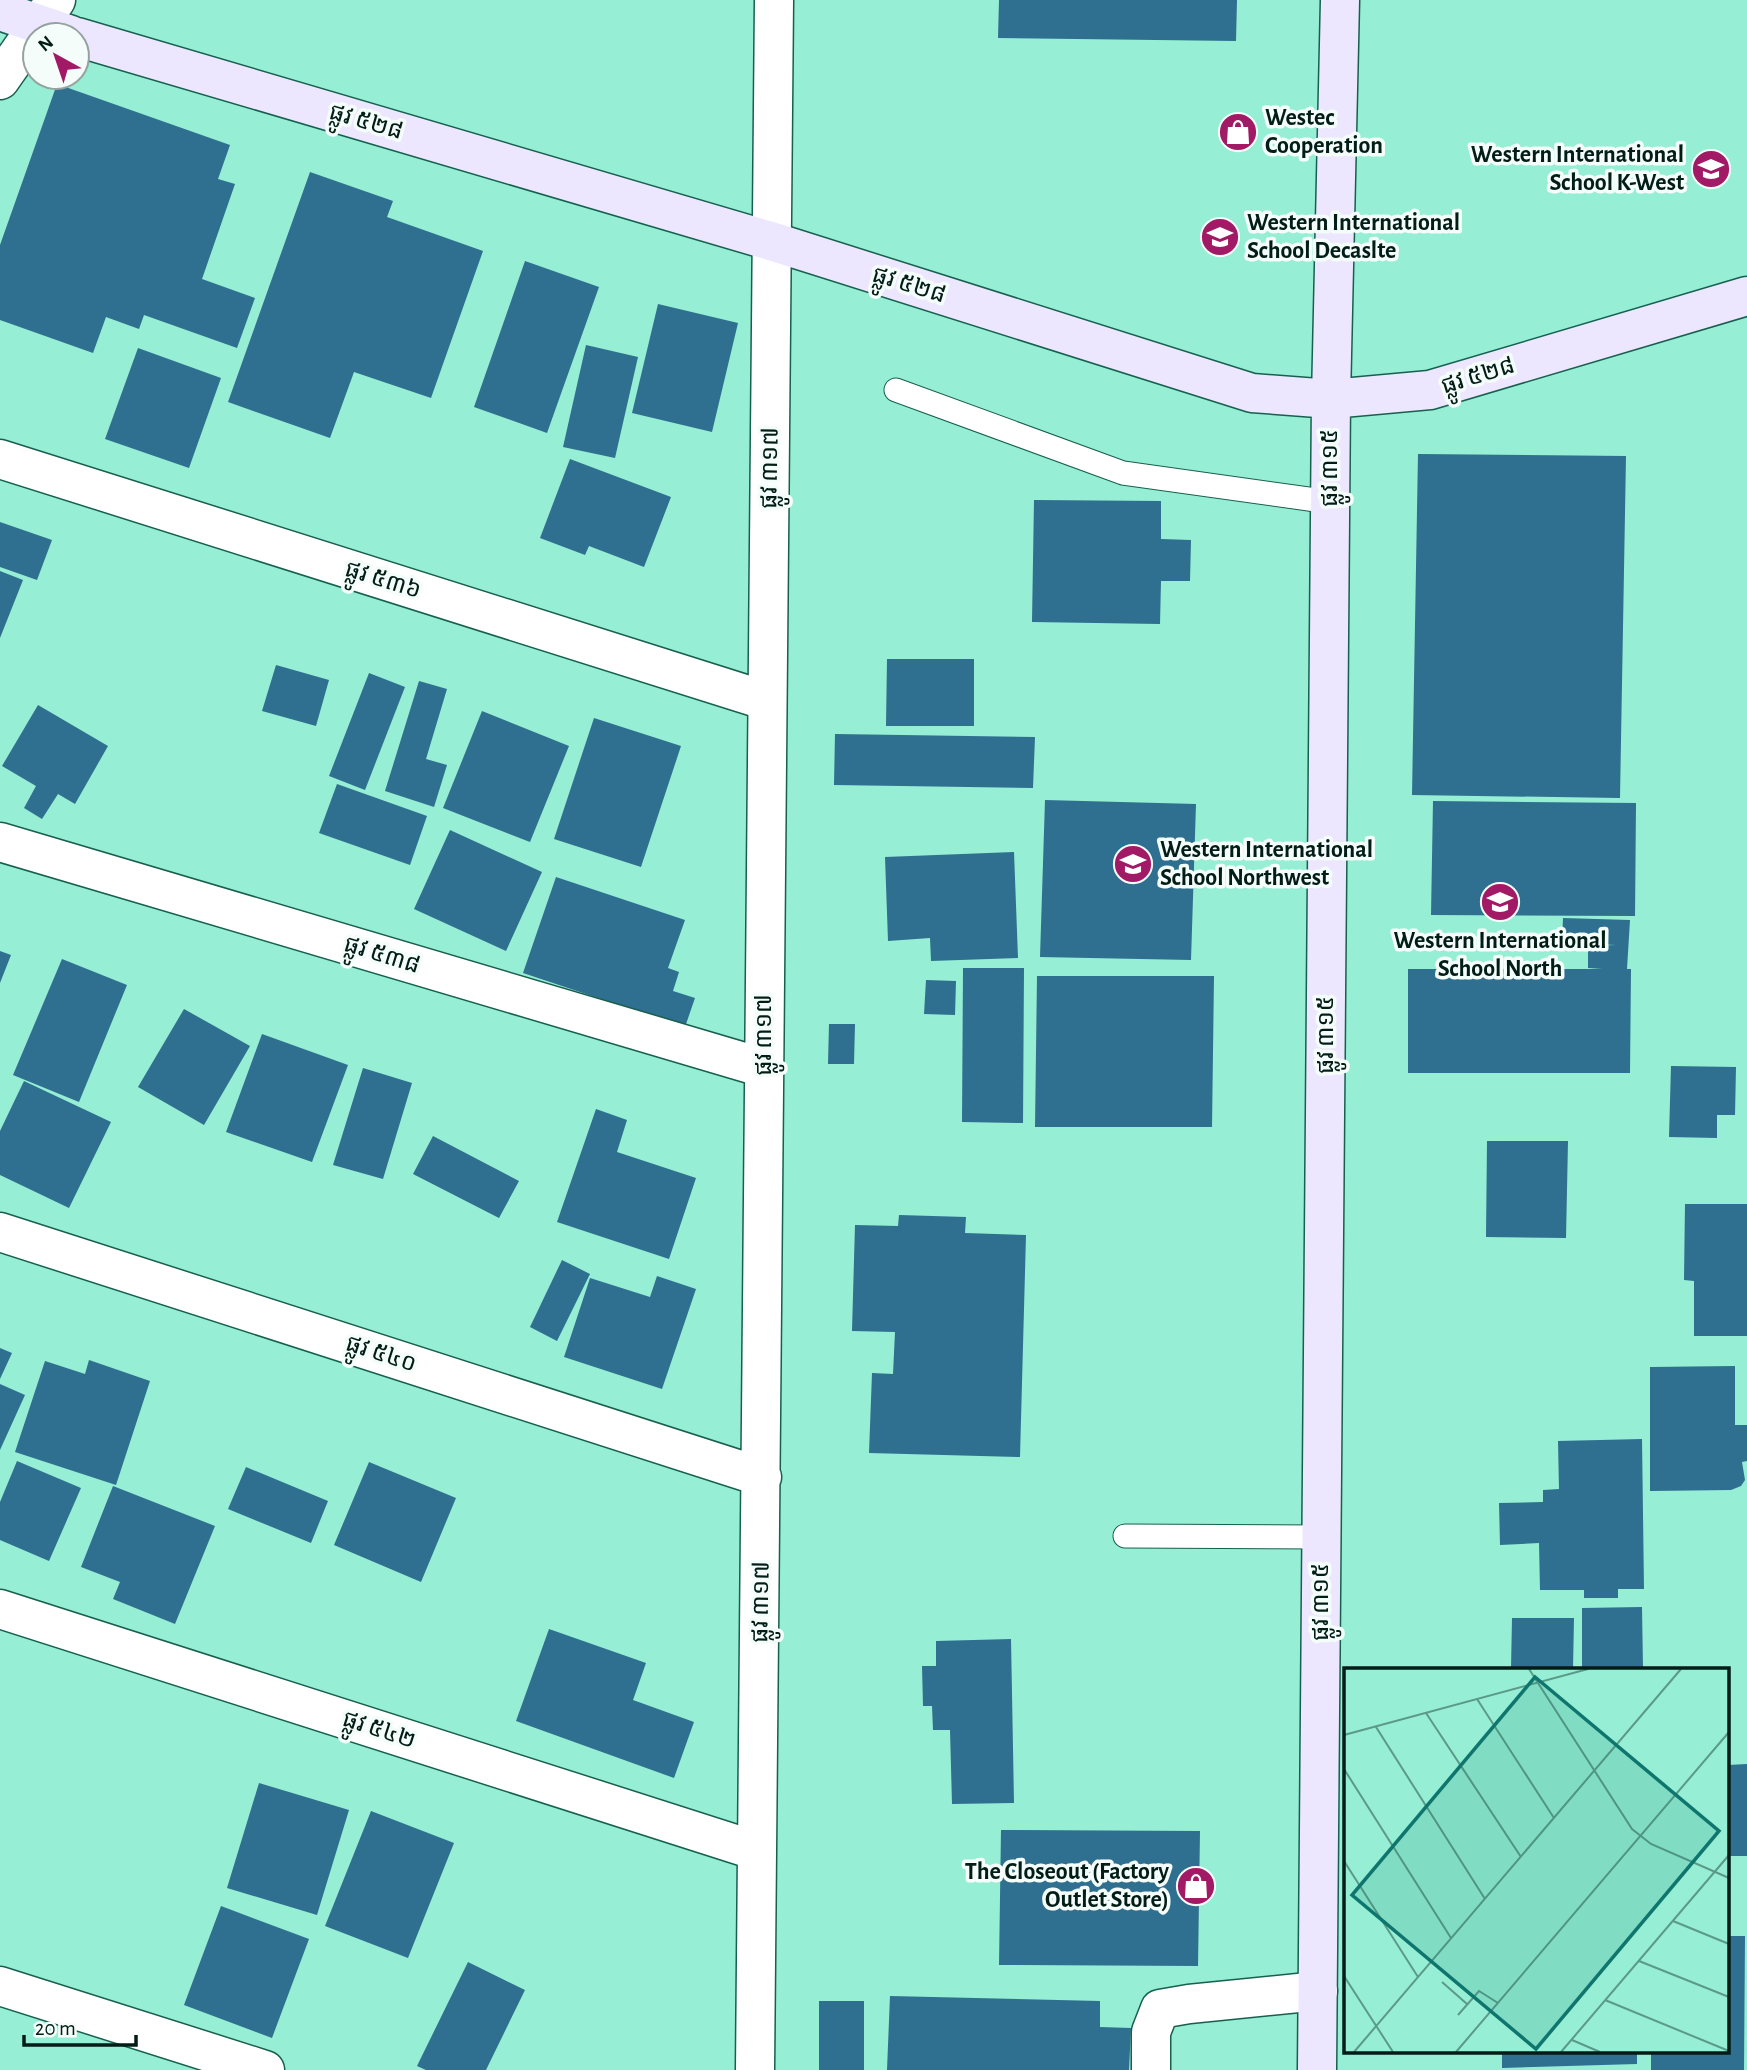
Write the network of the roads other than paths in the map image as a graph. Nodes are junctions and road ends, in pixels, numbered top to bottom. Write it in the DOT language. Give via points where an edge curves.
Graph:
graph roads {
  1 [pos="774,0"];
  2 [pos="1340,0"];
  3 [pos="0,12"];
  4 [pos="55,20"];
  5 [pos="91,41"];
  6 [pos="0,79"];
  7 [pos="774,242"];
  8 [pos="1747,296"];
  9 [pos="896,390"];
  10 [pos="1331,399"];
  11 [pos="0,459"];
  12 [pos="1330,502"];
  13 [pos="767,701"];
  14 [pos="0,842"];
  15 [pos="764,1068"];
  16 [pos="0,1232"];
  17 [pos="762,1476"];
  18 [pos="1125,1536"];
  19 [pos="1322,1537"];
  20 [pos="0,1609"];
  21 [pos="757,1851"];
  22 [pos="0,1986"];
  23 [pos="1318,1991"];
  24 [pos="265,2070"];
  25 [pos="755,2070"];
  26 [pos="1152,2070"];
  27 [pos="1317,2070"];
  1 -- 7 [label="street, ផ្លូវ ៣១៧"];
  2 -- 10 [label="street, ផ្លូវ ៣១៥"];
  3 -- 4 [label="street"];
  4 -- 6 [label="street"];
  5 -- 7 [label="street, ផ្លូវ ៥២៨"];
  7 -- 10 [label="street, ផ្លូវ ៥២៨" via="1252,393"];
  7 -- 13 [label="street, ផ្លូវ ៣១៧"];
  8 -- 10 [label="street, ផ្លូវ ៥២៨" via="1430,390"];
  9 -- 12 [label="lane" via="1123,473"];
  10 -- 12 [label="street, ផ្លូវ ៣១៥"];
  11 -- 13 [label="street, ផ្លូវ ៥៣៦"];
  12 -- 19 [label="street, ផ្លូវ ៣១៥"];
  13 -- 15 [label="street, ផ្លូវ ៣១៧"];
  14 -- 15 [label="street, ផ្លូវ ៥៣៨"];
  15 -- 17 [label="street, ផ្លូវ ៣១៧"];
  16 -- 17 [label="street, ផ្លូវ ៥៤០"];
  17 -- 21 [label="street, ផ្លូវ ៣១៧"];
  18 -- 19 [label="lane"];
  19 -- 23 [label="street, ផ្លូវ ៣១៥"];
  20 -- 21 [label="street, ផ្លូវ ៥៤២"];
  21 -- 25 [label="street, ផ្លូវ ៣១៧"];
  22 -- 24 [label="street"];
  23 -- 26 [label="street" via="1160,2009 1151,2032"];
  23 -- 27 [label="street, ផ្លូវ ៣១៥"];
}
